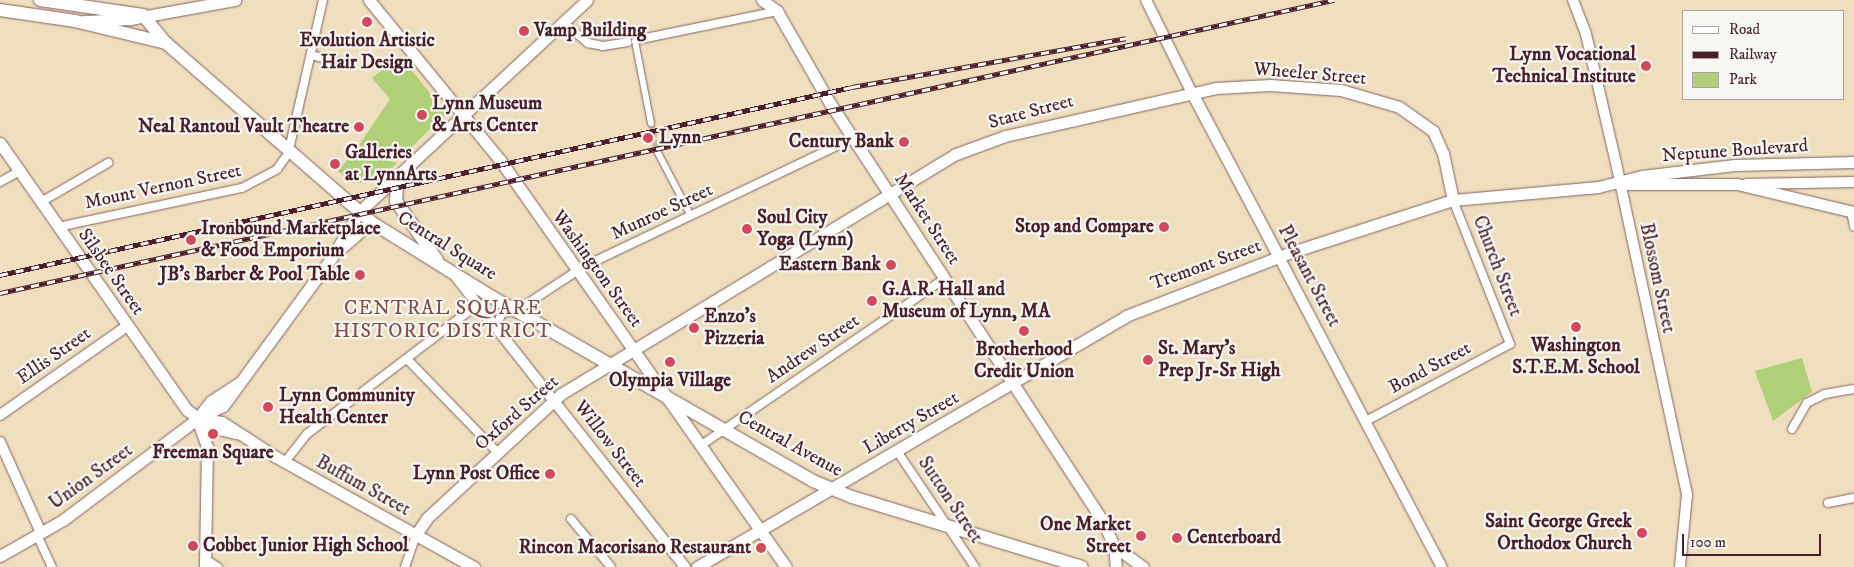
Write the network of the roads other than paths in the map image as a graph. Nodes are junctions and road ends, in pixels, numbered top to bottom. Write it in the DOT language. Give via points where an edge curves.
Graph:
graph roads {
  1 [pos="40,0"];
  2 [pos="235,0"];
  3 [pos="323,0"];
  4 [pos="369,0"];
  5 [pos="587,0"];
  6 [pos="762,0"];
  7 [pos="1146,0"];
  8 [pos="1573,0"];
  9 [pos="777,6"];
  10 [pos="0,10"];
  11 [pos="143,15"];
  12 [pos="75,21"];
  13 [pos="563,22"];
  14 [pos="635,41"];
  15 [pos="166,43"];
  16 [pos="311,55"];
  17 [pos="346,64"];
  18 [pos="1192,93"];
  19 [pos="464,116"];
  20 [pos="651,123"];
  21 [pos="854,138"];
  22 [pos="0,143"];
  23 [pos="290,150"];
  24 [pos="657,150"];
  25 [pos="1854,162"];
  26 [pos="108,163"];
  27 [pos="411,164"];
  28 [pos="20,171"];
  29 [pos="0,182"];
  30 [pos="1854,182"];
  31 [pos="1620,184"];
  32 [pos="1737,184"];
  33 [pos="892,196"];
  34 [pos="1453,200"];
  35 [pos="41,202"];
  36 [pos="1852,211"];
  37 [pos="359,212"];
  38 [pos="691,216"];
  39 [pos="371,222"];
  40 [pos="58,227"];
  41 [pos="1854,227"];
  42 [pos="332,257"];
  43 [pos="1279,257"];
  44 [pos="440,264"];
  45 [pos="578,270"];
  46 [pos="452,272"];
  47 [pos="945,278"];
  48 [pos="478,304"];
  49 [pos="516,311"];
  50 [pos="127,326"];
  51 [pos="496,327"];
  52 [pos="1510,344"];
  53 [pos="634,351"];
  54 [pos="407,358"];
  55 [pos="611,365"];
  56 [pos="1013,383"];
  57 [pos="1854,389"];
  58 [pos="665,395"];
  59 [pos="553,400"];
  60 [pos="0,415"];
  61 [pos="197,419"];
  62 [pos="1366,421"];
  63 [pos="1792,429"];
  64 [pos="724,430"];
  65 [pos="0,442"];
  66 [pos="700,446"];
  67 [pos="898,451"];
  68 [pos="497,452"];
  69 [pos="285,462"];
  70 [pos="832,490"];
  71 [pos="1854,498"];
  72 [pos="1828,503"];
  73 [pos="571,519"];
  74 [pos="949,528"];
  75 [pos="761,531"];
  76 [pos="417,533"];
  77 [pos="39,534"];
  78 [pos="1114,546"];
  79 [pos="0,556"];
  80 [pos="205,563"];
  81 [pos="1067,566"];
  82 [pos="52,567"];
  83 [pos="218,567"];
  84 [pos="405,567"];
  85 [pos="474,567"];
  86 [pos="611,567"];
  87 [pos="684,567"];
  88 [pos="697,567"];
  89 [pos="786,567"];
  90 [pos="975,567"];
  91 [pos="1082,567"];
  92 [pos="1116,567"];
  93 [pos="1143,567"];
  94 [pos="1442,567"];
  95 [pos="1680,567"];
  1 -- 11 [label="main road"];
  2 -- 11 [label="main road"];
  3 -- 16 [label="street"];
  4 -- 19 [label="main road, Washington Street"];
  5 -- 13 [label="main road, Union Street"];
  6 -- 9 [label="main road, Market Street"];
  7 -- 18 [label="street, Pleasant Street"];
  8 -- 31 [label="street, Blossom Street" via="1586,34"];
  9 -- 14 [label="street"];
  9 -- 21 [label="main road, Market Street"];
  10 -- 12 [label="main road"];
  11 -- 12 [label="main road"];
  11 -- 15 [label="main road, Central Square"];
  12 -- 15 [label="main road"];
  13 -- 14 [label="street" via="588,43 603,46"];
  13 -- 19 [label="main road, Union Street"];
  14 -- 20 [label="street"];
  15 -- 23 [label="main road, Central Square"];
  16 -- 17 [label="street"];
  16 -- 23 [label="street"];
  18 -- 33 [label="main road, State Street" via="996,139 956,154"];
  18 -- 34 [label="main road, Wheeler Street" via="1270,85 1379,98 1413,113 1432,131 1443,153"];
  18 -- 43 [label="main road, Pleasant Street"];
  19 -- 27 [label="main road, Union Street"];
  19 -- 45 [label="main road, Washington Street"];
  21 -- 33 [label="main road, Market Street"];
  21 -- 38 [label="street, Munroe Street"];
  22 -- 28 [label="main road, Silsbee Street"];
  23 -- 37 [label="main road, Central Square"];
  23 -- 40 [label="street, Mount Vernon Street" via="277,169 248,186"];
  24 -- 38 [label="street"];
  25 -- 31 [label="main road, Neptune Boulevard" via="1734,165 1642,176"];
  26 -- 35 [label="street"];
  27 -- 37 [label="main road, Union Street"];
  27 -- 44 [label="main road" via="398,186 396,201"];
  28 -- 29 [label="street"];
  28 -- 35 [label="main road, Silsbee Street"];
  30 -- 32 [label="street, Neptune Boulevard"];
  31 -- 32 [label="main road, Neptune Boulevard"];
  31 -- 34 [label="main road, Neptune Boulevard"];
  31 -- 95 [label="street, Blossom Street" via="1687,494"];
  32 -- 36 [label="main road"];
  33 -- 47 [label="main road, Market Street"];
  33 -- 53 [label="main road, Oxford Street"];
  34 -- 43 [label="main road, Tremont Street"];
  34 -- 52 [label="street, Church Street"];
  35 -- 40 [label="main road, Silsbee Street"];
  36 -- 41 [label="street"];
  37 -- 39 [label="main road, Central Square"];
  37 -- 42 [label="main road, Union Street"];
  38 -- 45 [label="street, Munroe Street"];
  39 -- 42 [label="main road, Union Street"];
  39 -- 44 [label="main road, Central Square"];
  40 -- 50 [label="main road, Silsbee Street"];
  42 -- 61 [label="main road, Union Street" via="243,381 211,401"];
  43 -- 56 [label="main road, Tremont Street" via="1148,305"];
  43 -- 62 [label="street, Pleasant Street"];
  44 -- 46 [label="main road, Central Square"];
  45 -- 49 [label="street, Munroe Street"];
  45 -- 53 [label="main road, Washington Street"];
  46 -- 48 [label="street, Willow Street"];
  46 -- 49 [label="main road, Central Square"];
  47 -- 56 [label="main road, Market Street"];
  47 -- 64 [label="street, Andrew Street"];
  48 -- 51 [label="street, Willow Street"];
  48 -- 54 [label="street"];
  49 -- 51 [label="street, Munroe Street" via="502,313"];
  49 -- 55 [label="main road, Central Avenue"];
  50 -- 60 [label="street, Ellis Street"];
  50 -- 61 [label="main road, Silsbee Street"];
  51 -- 59 [label="street, Willow Street"];
  52 -- 62 [label="street, Bond Street"];
  53 -- 55 [label="main road, Oxford Street"];
  53 -- 58 [label="main road, Washington Street"];
  54 -- 68 [label="street"];
  54 -- 69 [label="street" via="307,434"];
  55 -- 58 [label="main road, Central Avenue"];
  55 -- 59 [label="main road, Oxford Street"];
  56 -- 67 [label="main road, Liberty Street"];
  56 -- 78 [label="main road, Market Street" via="1104,523"];
  57 -- 63 [label="street" via="1825,394 1807,403"];
  58 -- 64 [label="main road, Central Avenue"];
  58 -- 66 [label="main road, Washington Street"];
  59 -- 68 [label="main road, Oxford Street"];
  59 -- 87 [label="street, Willow Street"];
  61 -- 69 [label="main road, Buffum Street" via="219,420"];
  61 -- 77 [label="main road, Union Street"];
  61 -- 80 [label="main road, Silsbee Street" via="207,447"];
  62 -- 94 [label="street, Pleasant Street"];
  64 -- 66 [label="street, Andrew Street"];
  64 -- 70 [label="main road, Central Avenue"];
  65 -- 77 [label="street"];
  66 -- 75 [label="main road, Washington Street"];
  67 -- 70 [label="main road, Liberty Street"];
  67 -- 74 [label="street, Sutton Street"];
  68 -- 76 [label="main road, Oxford Street" via="427,518"];
  69 -- 76 [label="main road, Buffum Street"];
  70 -- 74 [label="main road, Central Avenue"];
  70 -- 75 [label="main road, Liberty Street"];
  71 -- 72 [label="street"];
  73 -- 86 [label="street"];
  74 -- 81 [label="main road, Central Avenue"];
  74 -- 90 [label="street, Sutton Street"];
  75 -- 88 [label="main road, Liberty Street"];
  75 -- 89 [label="main road, Washington Street"];
  76 -- 84 [label="street, Oxford Street"];
  76 -- 85 [label="main road, Buffum Street"];
  77 -- 79 [label="main road, Union Street"];
  77 -- 82 [label="street"];
  78 -- 92 [label="main road, Market Street"];
  78 -- 93 [label="main road"];
  80 -- 83 [label="street"];
  81 -- 91 [label="main road, Central Avenue"];
}
